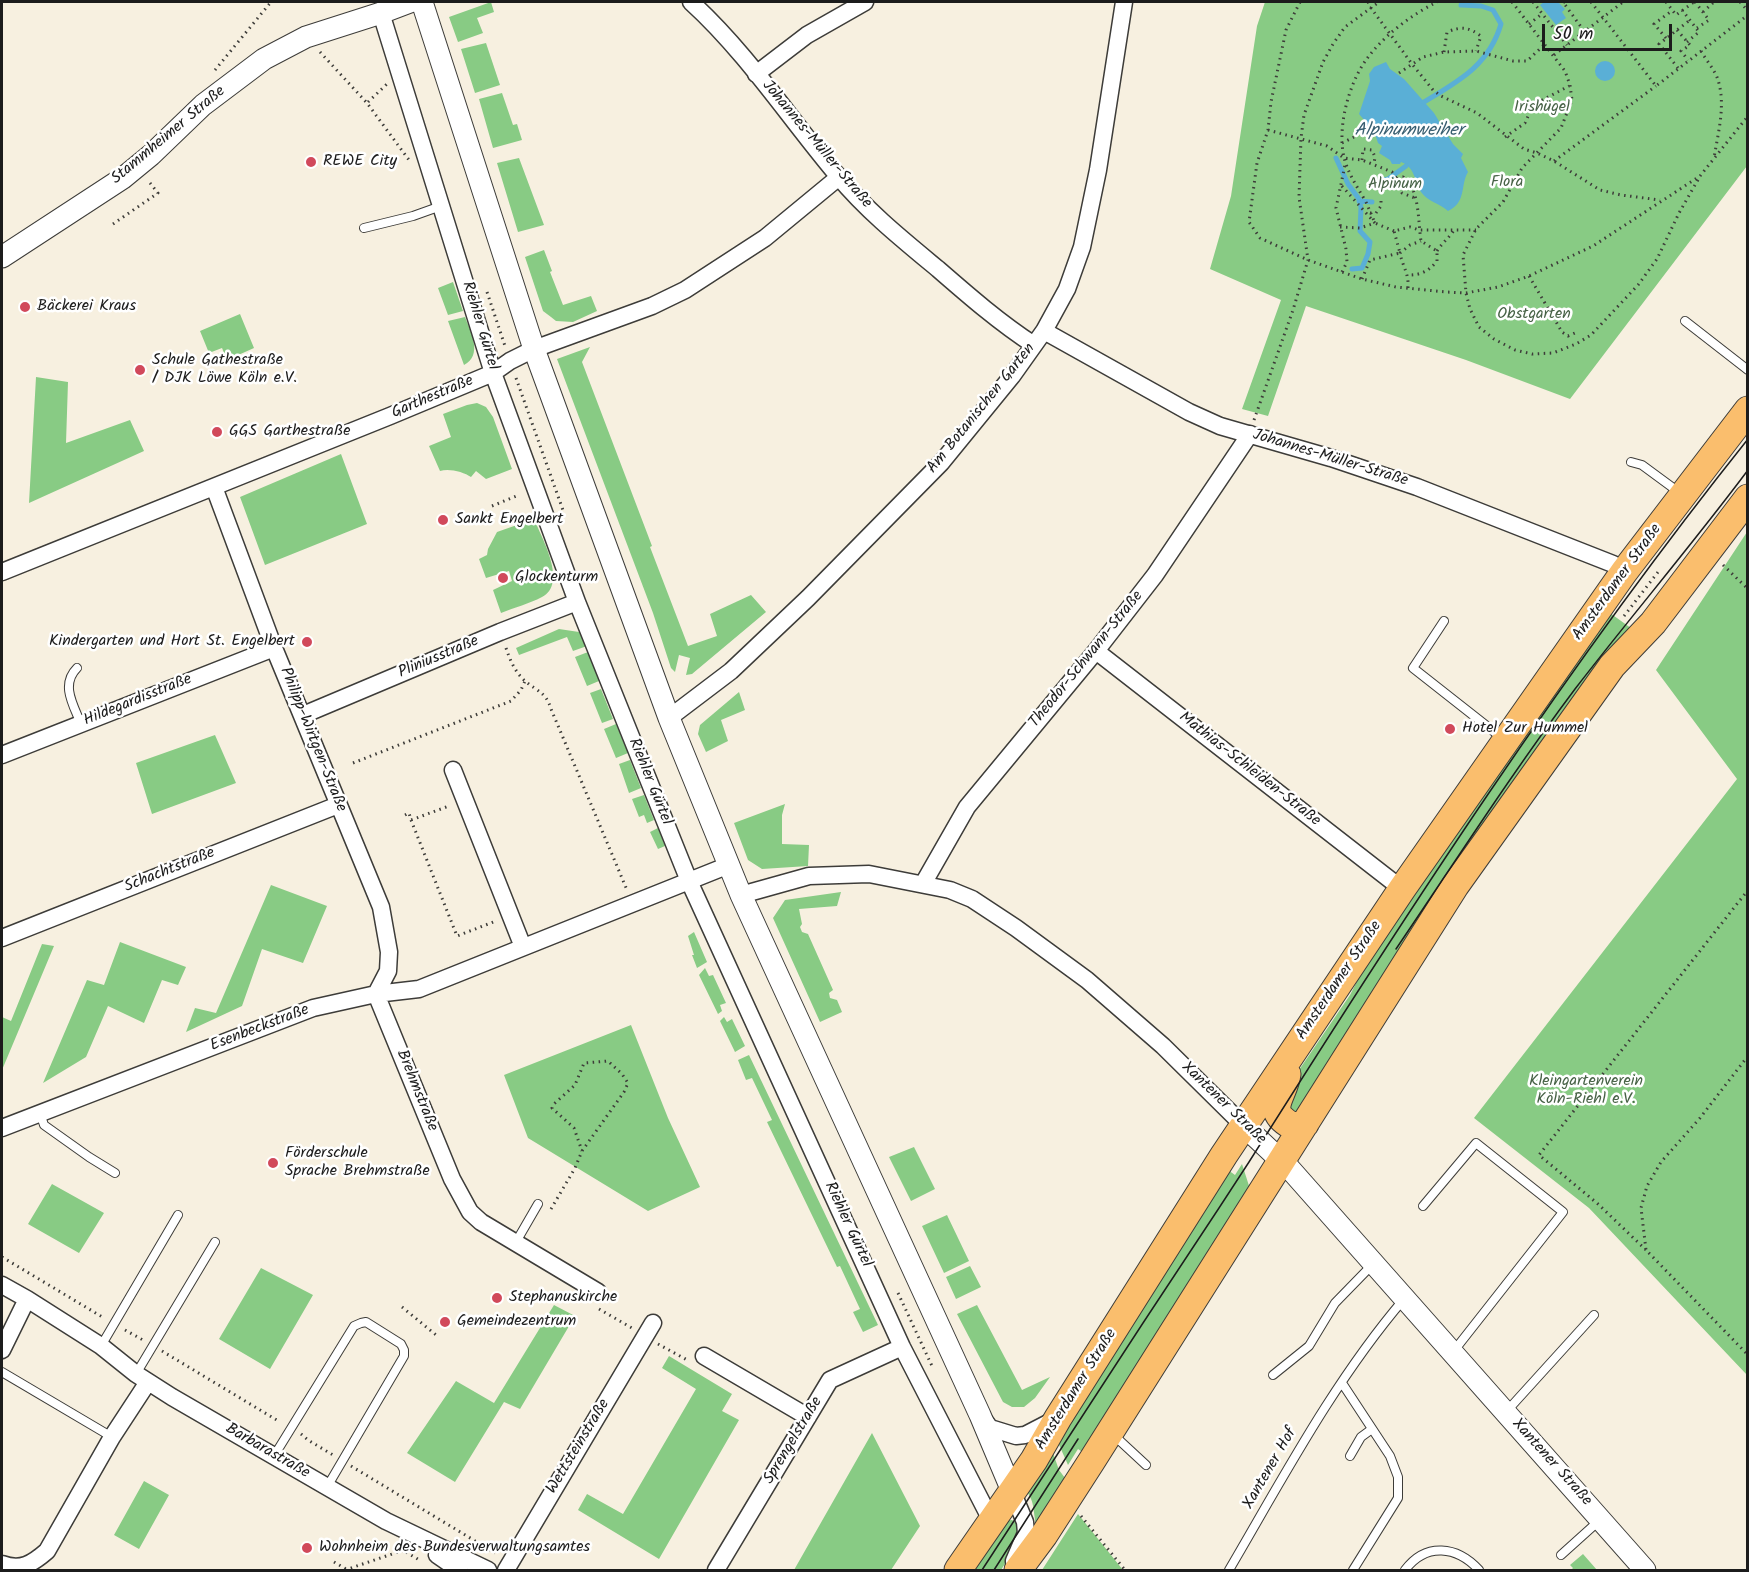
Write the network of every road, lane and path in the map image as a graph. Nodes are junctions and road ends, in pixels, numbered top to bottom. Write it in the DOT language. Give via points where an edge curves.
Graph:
graph roads {
  1 [pos="271,2"];
  2 [pos="410,2"];
  3 [pos="422,2"];
  4 [pos="691,2"];
  5 [pos="866,2"];
  6 [pos="1124,2"];
  7 [pos="1300,2"];
  8 [pos="1368,2"];
  9 [pos="1379,2"];
  10 [pos="1437,2"];
  11 [pos="1512,2"];
  12 [pos="1533,2"];
  13 [pos="1565,2"];
  14 [pos="1591,2"];
  15 [pos="1623,2"];
  16 [pos="1666,2"];
  17 [pos="1695,2"];
  18 [pos="1714,2"];
  19 [pos="1740,2"];
  20 [pos="1371,8"];
  21 [pos="1672,10"];
  22 [pos="1682,10"];
  23 [pos="1703,12"];
  24 [pos="381,13"];
  25 [pos="1748,13"];
  26 [pos="1542,14"];
  27 [pos="1603,17"];
  28 [pos="1690,20"];
  29 [pos="1529,24"];
  30 [pos="1697,29"];
  31 [pos="1677,30"];
  32 [pos="1584,32"];
  33 [pos="1390,34"];
  34 [pos="1665,38"];
  35 [pos="1687,42"];
  36 [pos="1545,44"];
  37 [pos="1566,45"];
  38 [pos="1478,51"];
  39 [pos="1701,51"];
  40 [pos="1444,52"];
  41 [pos="1554,55"];
  42 [pos="325,58"];
  43 [pos="1688,60"];
  44 [pos="1412,64"];
  45 [pos="1678,69"];
  46 [pos="1399,73"];
  47 [pos="756,74"];
  48 [pos="212,75"];
  49 [pos="394,78"];
  50 [pos="1570,85"];
  51 [pos="1656,86"];
  52 [pos="367,103"];
  53 [pos="1748,116"];
  54 [pos="1268,130"];
  55 [pos="1354,137"];
  56 [pos="1505,137"];
  57 [pos="1301,138"];
  58 [pos="1342,143"];
  59 [pos="1537,153"];
  60 [pos="1344,158"];
  61 [pos="1714,159"];
  62 [pos="409,160"];
  63 [pos="1362,160"];
  64 [pos="1554,161"];
  65 [pos="1345,163"];
  66 [pos="1374,164"];
  67 [pos="1700,176"];
  68 [pos="839,177"];
  69 [pos="1397,179"];
  70 [pos="150,183"];
  71 [pos="1340,184"];
  72 [pos="1415,198"];
  73 [pos="1381,200"];
  74 [pos="1662,200"];
  75 [pos="441,206"];
  76 [pos="1370,213"];
  77 [pos="1375,223"];
  78 [pos="113,224"];
  79 [pos="1340,227"];
  80 [pos="363,228"];
  81 [pos="1419,230"];
  82 [pos="1454,230"];
  83 [pos="1476,230"];
  84 [pos="1394,231"];
  85 [pos="1420,241"];
  86 [pos="1437,251"];
  87 [pos="1400,253"];
  88 [pos="2,257"];
  89 [pos="1308,260"];
  90 [pos="1341,272"];
  91 [pos="1409,275"];
  92 [pos="1529,276"];
  93 [pos="1362,279"];
  94 [pos="1408,288"];
  95 [pos="1466,293"];
  96 [pos="1685,321"];
  97 [pos="1577,330"];
  98 [pos="1039,338"];
  99 [pos="534,349"];
  100 [pos="1748,369"];
  101 [pos="493,373"];
  102 [pos="1748,410"];
  103 [pos="1250,434"];
  104 [pos="1631,462"];
  105 [pos="214,487"];
  106 [pos="535,489"];
  107 [pos="1683,495"];
  108 [pos="1748,498"];
  109 [pos="492,506"];
  110 [pos="1718,562"];
  111 [pos="2,572"];
  112 [pos="1624,572"];
  113 [pos="1658,572"];
  114 [pos="1748,589"];
  115 [pos="577,602"];
  116 [pos="1629,620"];
  117 [pos="1444,621"];
  118 [pos="274,648"];
  119 [pos="1096,651"];
  120 [pos="510,659"];
  121 [pos="76,668"];
  122 [pos="525,681"];
  123 [pos="303,715"];
  124 [pos="669,718"];
  125 [pos="81,724"];
  126 [pos="1505,740"];
  127 [pos="2,755"];
  128 [pos="353,763"];
  129 [pos="453,770"];
  130 [pos="465,800"];
  131 [pos="338,805"];
  132 [pos="405,815"];
  133 [pos="411,820"];
  134 [pos="729,865"];
  135 [pos="689,881"];
  136 [pos="625,884"];
  137 [pos="923,884"];
  138 [pos="1402,889"];
  139 [pos="1748,890"];
  140 [pos="741,895"];
  141 [pos="511,915"];
  142 [pos="2,938"];
  143 [pos="523,947"];
  144 [pos="376,994"];
  145 [pos="1290,1055"];
  146 [pos="1748,1056"];
  147 [pos="40,1113"];
  148 [pos="1305,1124"];
  149 [pos="1243,1125"];
  150 [pos="2,1128"];
  151 [pos="582,1151"];
  152 [pos="1281,1160"];
  153 [pos="115,1173"];
  154 [pos="538,1204"];
  155 [pos="1423,1206"];
  156 [pos="551,1209"];
  157 [pos="178,1215"];
  158 [pos="215,1242"];
  159 [pos="516,1242"];
  160 [pos="1646,1250"];
  161 [pos="2,1257"];
  162 [pos="1373,1264"];
  163 [pos="2,1285"];
  164 [pos="598,1292"];
  165 [pos="1404,1298"];
  166 [pos="27,1299"];
  167 [pos="402,1307"];
  168 [pos="1594,1315"];
  169 [pos="652,1323"];
  170 [pos="114,1324"];
  171 [pos="436,1335"];
  172 [pos="101,1346"];
  173 [pos="153,1346"];
  174 [pos="903,1347"];
  175 [pos="2,1350"];
  176 [pos="1452,1352"];
  177 [pos="1748,1355"];
  178 [pos="704,1356"];
  179 [pos="2,1372"];
  180 [pos="1273,1375"];
  181 [pos="142,1378"];
  182 [pos="1342,1383"];
  183 [pos="1506,1412"];
  184 [pos="980,1415"];
  185 [pos="808,1417"];
  186 [pos="1058,1418"];
  187 [pos="292,1429"];
  188 [pos="1372,1429"];
  189 [pos="1109,1433"];
  190 [pos="112,1437"];
  191 [pos="274,1456"];
  192 [pos="1350,1456"];
  193 [pos="342,1461"];
  194 [pos="1146,1466"];
  195 [pos="327,1487"];
  196 [pos="1012,1491"];
  197 [pos="1075,1509"];
  198 [pos="1601,1519"];
  199 [pos="991,1520"];
  200 [pos="386,1521"];
  201 [pos="404,1551"];
  202 [pos="1561,1555"];
  203 [pos="334,1562"];
  204 [pos="2,1564"];
  205 [pos="508,1566"];
  206 [pos="345,1570"];
  207 [pos="459,1570"];
  208 [pos="488,1570"];
  209 [pos="716,1570"];
  210 [pos="958,1570"];
  211 [pos="1010,1570"];
  212 [pos="1018,1570"];
  213 [pos="1125,1570"];
  214 [pos="1229,1570"];
  215 [pos="1353,1570"];
  216 [pos="1405,1570"];
  217 [pos="1479,1570"];
  218 [pos="1645,1570"];
  1 -- 48 [label="path"];
  2 -- 24 [label="street, Stammheimer Straße"];
  3 -- 99 [label="street"];
  4 -- 47 [label="street, Johannes-Müller-Straße"];
  5 -- 47 [label="street" via="807,35"];
  6 -- 98 [label="street, Am Botanischen Garten" via="1082,246 1067,289"];
  7 -- 54 [label="path" via="1286,30"];
  8 -- 20 [label="path"];
  9 -- 20 [label="path"];
  10 -- 33 [label="path"];
  11 -- 29 [label="path"];
  12 -- 26 [label="path"];
  13 -- 32 [label="path"];
  14 -- 27 [label="path"];
  15 -- 27 [label="path"];
  16 -- 21 [label="path"];
  17 -- 22 [label="path"];
  17 -- 23 [label="path"];
  18 -- 23 [label="path"];
  19 -- 25 [label="path"];
  20 -- 33 [label="path"];
  20 -- 57 [label="path" via="1345,27 1328,53 1311,92"];
  21 -- 22 [label="path" via="1676,15"];
  21 -- 34 [label="path" via="1654,24"];
  22 -- 28 [label="path"];
  23 -- 30 [label="path" via="1709,20"];
  24 -- 75 [label="street, Riehler Gürtel"];
  24 -- 88 [label="street, Stammheimer Straße" via="306,38 264,59 203,105 123,178"];
  25 -- 39 [label="path"];
  26 -- 29 [label="path"];
  26 -- 37 [label="path"];
  27 -- 32 [label="path"];
  27 -- 51 [label="path"];
  28 -- 30 [label="path"];
  28 -- 31 [label="path"];
  29 -- 36 [label="path"];
  30 -- 35 [label="path" via="1699,32"];
  31 -- 34 [label="path"];
  31 -- 35 [label="path"];
  32 -- 37 [label="path"];
  33 -- 44 [label="path"];
  33 -- 58 [label="path" via="1366,60 1353,86 1346,106"];
  34 -- 45 [label="path" via="1659,44"];
  35 -- 43 [label="path" via="1690,45 1682,51"];
  36 -- 38 [label="path" via="1527,61"];
  36 -- 41 [label="path"];
  37 -- 41 [label="path"];
  38 -- 40 [label="path"];
  38 -- 40 [label="path" via="1481,36 1469,28 1455,28 1446,32"];
  39 -- 43 [label="path"];
  39 -- 61 [label="path" via="1718,79 1720,95"];
  40 -- 44 [label="path"];
  41 -- 50 [label="path"];
  42 -- 52 [label="path"];
  43 -- 45 [label="path"];
  44 -- 46 [label="path"];
  44 -- 56 [label="path" via="1433,90 1477,113"];
  45 -- 51 [label="path"];
  47 -- 68 [label="street, Johannes-Müller-Straße"];
  49 -- 52 [label="path"];
  50 -- 56 [label="path" via="1533,105 1525,123"];
  50 -- 59 [label="path" via="1572,100 1567,117"];
  51 -- 64 [label="path"];
  52 -- 62 [label="path"];
  53 -- 61 [label="path"];
  54 -- 57 [label="path"];
  54 -- 89 [label="path" via="1257,163 1249,222 1260,238"];
  55 -- 58 [label="path"];
  56 -- 59 [label="path" via="1524,150"];
  57 -- 60 [label="path" via="1327,146"];
  57 -- 89 [label="path" via="1299,197"];
  58 -- 60 [label="path"];
  59 -- 64 [label="path"];
  59 -- 83 [label="path" via="1522,168 1503,202"];
  60 -- 63 [label="path"];
  60 -- 65 [label="path"];
  61 -- 67 [label="path"];
  63 -- 66 [label="path"];
  63 -- 66 [label="path" via="1363,149 1367,148 1372,150"];
  64 -- 74 [label="path" via="1600,190"];
  65 -- 71 [label="path"];
  65 -- 76 [label="path"];
  66 -- 69 [label="path" via="1392,171"];
  67 -- 74 [label="path"];
  67 -- 95 [label="path" via="1657,259 1638,285 1591,335 1576,344 1553,353 1515,350 1479,327"];
  68 -- 98 [label="street, Johannes-Müller-Straße" via="884,223 1006,327"];
  68 -- 99 [label="street, Garthestraße" via="765,238 685,290"];
  69 -- 72 [label="path" via="1402,193"];
  69 -- 72 [label="path" via="1407,180"];
  70 -- 78 [label="path" via="158,193"];
  71 -- 77 [label="path"];
  71 -- 79 [label="path" via="1336,208"];
  72 -- 81 [label="path"];
  73 -- 76 [label="path" via="1376,213"];
  74 -- 92 [label="path" via="1593,246"];
  75 -- 80 [label="lane"];
  75 -- 101 [label="street, Riehler Gürtel"];
  76 -- 77 [label="path"];
  77 -- 79 [label="path" via="1360,228"];
  77 -- 84 [label="path"];
  79 -- 90 [label="path" via="1347,262"];
  81 -- 82 [label="path"];
  81 -- 84 [label="path" via="1410,227"];
  81 -- 85 [label="path"];
  82 -- 83 [label="path"];
  82 -- 86 [label="path"];
  83 -- 95 [label="path" via="1463,255"];
  84 -- 87 [label="path"];
  85 -- 86 [label="path"];
  85 -- 87 [label="path"];
  86 -- 91 [label="path" via="1432,267"];
  87 -- 91 [label="path"];
  87 -- 93 [label="path" via="1370,260"];
  89 -- 90 [label="path"];
  89 -- 103 [label="path"];
  90 -- 93 [label="path"];
  91 -- 94 [label="path"];
  92 -- 95 [label="path"];
  92 -- 97 [label="path" via="1562,332 1568,336"];
  93 -- 94 [label="path"];
  94 -- 95 [label="path"];
  96 -- 100 [label="lane"];
  98 -- 103 [label="street, Johannes-Müller-Straße" via="1189,412"];
  98 -- 124 [label="street, Am Botanischen Garten" via="941,463 731,671"];
  99 -- 101 [label="street, Garthestraße"];
  99 -- 124 [label="street"];
  101 -- 105 [label="street, Garthestraße"];
  101 -- 106 [label="street, Riehler Gürtel"];
  102 -- 107 [label="main road, Amsterdamer Straße"];
  103 -- 112 [label="street, Johannes-Müller-Straße" via="1417,487 1613,564"];
  103 -- 119 [label="street, Theodor-Schwann-Straße" via="1155,575"];
  104 -- 107 [label="lane" via="1642,465"];
  105 -- 111 [label="street, Garthestraße"];
  105 -- 118 [label="street, Philipp-Wirtgen-Straße"];
  106 -- 109 [label="path"];
  106 -- 115 [label="street, Riehler Gürtel"];
  107 -- 112 [label="main road, Amsterdamer Straße"];
  108 -- 148 [label="main road" via="1653,622 1612,666 1455,885"];
  110 -- 114 [label="path"];
  112 -- 126 [label="main road, Amsterdamer Straße"];
  113 -- 116 [label="path" via="1622,615"];
  115 -- 123 [label="street, Pliniusstraße"];
  115 -- 135 [label="street, Riehler Gürtel"];
  117 -- 126 [label="lane" via="1413,668"];
  118 -- 123 [label="street, Philipp-Wirtgen-Straße"];
  118 -- 125 [label="street, Hildegardisstraße"];
  119 -- 137 [label="street, Theodor-Schwann-Straße" via="967,807"];
  119 -- 138 [label="street, Mathias-Schleiden-Straße"];
  120 -- 122 [label="path"];
  121 -- 125 [label="lane" via="68,690"];
  122 -- 128 [label="path" via="511,701"];
  122 -- 136 [label="path" via="548,698"];
  123 -- 131 [label="street, Philipp-Wirtgen-Straße"];
  124 -- 134 [label="street"];
  125 -- 127 [label="street, Hildegardisstraße"];
  126 -- 138 [label="main road, Amsterdamer Straße"];
  129 -- 130 [label="street"];
  130 -- 133 [label="path"];
  130 -- 141 [label="street"];
  131 -- 142 [label="street, Schachtstraße"];
  131 -- 144 [label="street, Philipp-Wirtgen-Straße" via="383,915 388,971"];
  132 -- 133 [label="path" via="409,813"];
  133 -- 141 [label="path" via="457,936"];
  134 -- 135 [label="street, Esenbeckstraße"];
  134 -- 140 [label="street"];
  135 -- 143 [label="street, Esenbeckstraße"];
  135 -- 174 [label="street, Riehler Gürtel"];
  137 -- 140 [label="street, Xantener Straße" via="869,874 809,876"];
  137 -- 149 [label="street, Xantener Straße" via="972,899 1087,980"];
  138 -- 145 [label="main road, Amsterdamer Straße"];
  139 -- 160 [label="path" via="1539,1155"];
  140 -- 184 [label="street"];
  141 -- 143 [label="street"];
  143 -- 144 [label="street, Esenbeckstraße" via="419,989"];
  144 -- 147 [label="street, Esenbeckstraße" via="313,1008"];
  144 -- 159 [label="street, Brehmstraße" via="452,1179 470,1212"];
  145 -- 148 [label="main road" via="1287,1080 1276,1105 1278,1115 1292,1126"];
  145 -- 149 [label="main road, Amsterdamer Straße"];
  146 -- 160 [label="path" via="1650,1179 1641,1208"];
  147 -- 150 [label="street, Esenbeckstraße"];
  147 -- 153 [label="lane" via="44,1125"];
  148 -- 152 [label="main road"];
  149 -- 152 [label="street, Xantener Straße"];
  149 -- 186 [label="main road, Amsterdamer Straße"];
  151 -- 151 [label="path" via="628,1083 608,1061 584,1063 575,1085 552,1108 574,1128"];
  151 -- 156 [label="path"];
  152 -- 162 [label="street, Xantener Straße"];
  152 -- 189 [label="main road"];
  154 -- 159 [label="lane"];
  155 -- 176 [label="lane" via="1476,1143 1563,1212"];
  157 -- 170 [label="lane"];
  158 -- 173 [label="lane"];
  159 -- 164 [label="street, Brehmstraße"];
  160 -- 177 [label="path"];
  161 -- 170 [label="path"];
  162 -- 165 [label="street, Xantener Straße"];
  162 -- 180 [label="lane" via="1335,1303 1309,1346"];
  163 -- 166 [label="street, Barbarastraße"];
  165 -- 176 [label="street, Xantener Straße"];
  165 -- 182 [label="lane, Xantener Hof"];
  166 -- 172 [label="street, Barbarastraße"];
  166 -- 175 [label="street"];
  167 -- 171 [label="path"];
  168 -- 183 [label="lane"];
  169 -- 205 [label="street, Wettsteinstraße"];
  170 -- 172 [label="lane"];
  170 -- 173 [label="path"];
  172 -- 181 [label="street, Barbarastraße"];
  173 -- 181 [label="lane"];
  173 -- 187 [label="path"];
  174 -- 185 [label="street, Sprengelstraße" via="830,1380"];
  174 -- 199 [label="street, Riehler Gürtel"];
  176 -- 183 [label="street, Xantener Straße"];
  178 -- 185 [label="street"];
  179 -- 190 [label="lane"];
  181 -- 190 [label="street"];
  181 -- 191 [label="street, Barbarastraße"];
  182 -- 188 [label="lane"];
  182 -- 214 [label="lane, Xantener Hof"];
  183 -- 198 [label="street, Xantener Straße"];
  184 -- 186 [label="street" via="990,1428 1016,1436"];
  184 -- 196 [label="street"];
  185 -- 209 [label="street, Sprengelstraße"];
  186 -- 196 [label="main road, Amsterdamer Straße"];
  187 -- 191 [label="lane"];
  187 -- 193 [label="path"];
  187 -- 193 [label="lane" via="354,1326 366,1322 401,1344 404,1356"];
  188 -- 192 [label="lane" via="1361,1437"];
  188 -- 215 [label="lane" via="1398,1477 1398,1498"];
  189 -- 194 [label="lane"];
  189 -- 212 [label="main road"];
  190 -- 204 [label="street" via="47,1551 20,1568"];
  191 -- 195 [label="street, Barbarastraße"];
  193 -- 195 [label="lane"];
  193 -- 205 [label="path"];
  195 -- 200 [label="street, Barbarastraße"];
  196 -- 199 [label="main road, Amsterdamer Straße"];
  196 -- 211 [label="street" via="1026,1533"];
  197 -- 213 [label="path"];
  198 -- 202 [label="lane, Xantener Straße"];
  198 -- 218 [label="street, Xantener Straße"];
  199 -- 210 [label="main road, Amsterdamer Straße"];
  200 -- 207 [label="street, Barbarastraße"];
  200 -- 208 [label="street, Barbarastraße"];
  201 -- 206 [label="path"];
  203 -- 206 [label="path"];
  216 -- 217 [label="lane" via="1426,1553 1441,1550 1456,1553"];
}
